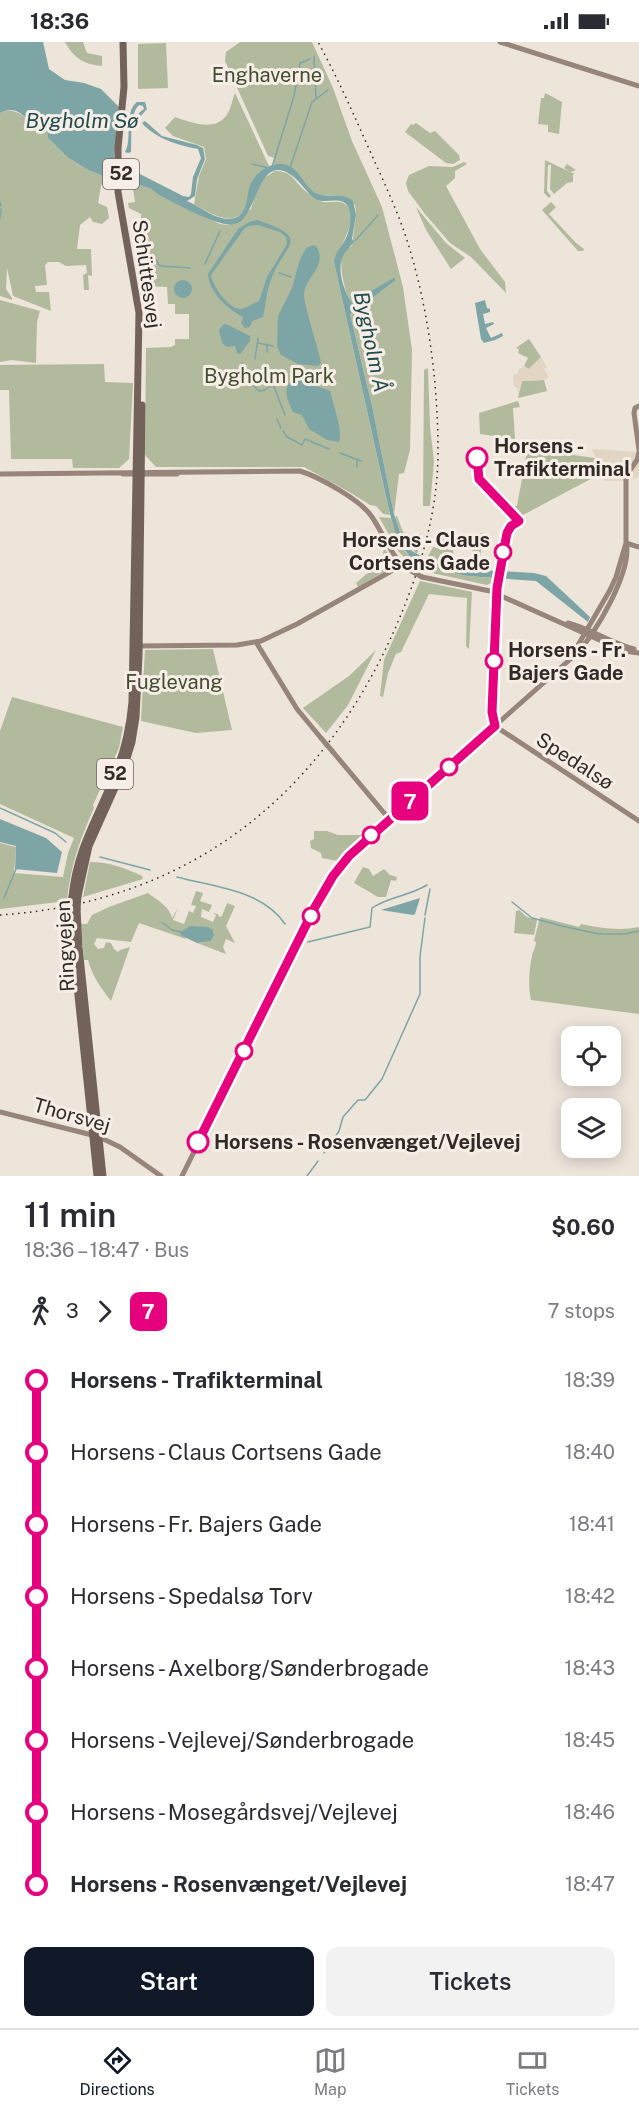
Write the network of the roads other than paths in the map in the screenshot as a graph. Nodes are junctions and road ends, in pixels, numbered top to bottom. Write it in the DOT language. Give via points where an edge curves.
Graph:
graph roads {
  1 [pos="123,42"];
  2 [pos="128,42"];
  3 [pos="500,42"];
  4 [pos="639,86"];
  5 [pos="639,406"];
  6 [pos="639,453"];
  7 [pos="138,473"];
  8 [pos="0,474"];
  9 [pos="519,521"];
  10 [pos="626,543"];
  11 [pos="639,547"];
  12 [pos="404,567"];
  13 [pos="496,593"];
  14 [pos="589,633"];
  15 [pos="256,642"];
  16 [pos="136,646"];
  17 [pos="639,652"];
  18 [pos="495,726"];
  19 [pos="392,818"];
  20 [pos="639,821"];
  21 [pos="0,1112"];
  22 [pos="96,1136"];
  23 [pos="97,1176"];
  24 [pos="103,1176"];
  25 [pos="161,1176"];
  26 [pos="180,1176"];
  1 -- 7 [label="main road, Schüttesvej / 52" via="124,87 117,172 139,313"];
  2 -- 7 [label="main road, Schüttesvej / 52" via="121,172 142,313"];
  3 -- 4 [label="street"];
  5 -- 6 [label="street" via="634,410"];
  6 -- 10 [label="street" via="627,474"];
  7 -- 8 [label="street"];
  7 -- 12 [label="street" via="303,471 363,506"];
  7 -- 16 [label="main road, Ringvejen / 52"];
  9 -- 13 [label="street" via="507,533"];
  10 -- 11 [label="street"];
  10 -- 14 [label="street" via="616,577"];
  12 -- 13 [label="street, bridge" via="422,577"];
  12 -- 15 [label="street"];
  13 -- 14 [label="street"];
  13 -- 18 [label="street" via="492,712"];
  14 -- 17 [label="street"];
  14 -- 18 [label="street" via="570,658"];
  15 -- 16 [label="street"];
  15 -- 19 [label="street, bridge" via="301,714"];
  16 -- 22 [label="main road, Ringvejen / 52, bridge" via="137,709 132,742 89,846 75,896"];
  18 -- 19 [label="street"];
  18 -- 20 [label="street, Spedalsø"];
  19 -- 26 [label="street" via="359,846 326,887"];
  21 -- 22 [label="street, Thorsvej"];
  22 -- 23 [label="main road, Ringvejen / 52"];
  22 -- 24 [label="main road, Ringvejen / 52"];
  22 -- 25 [label="street, Thorsvej" via="120,1147"];
}
